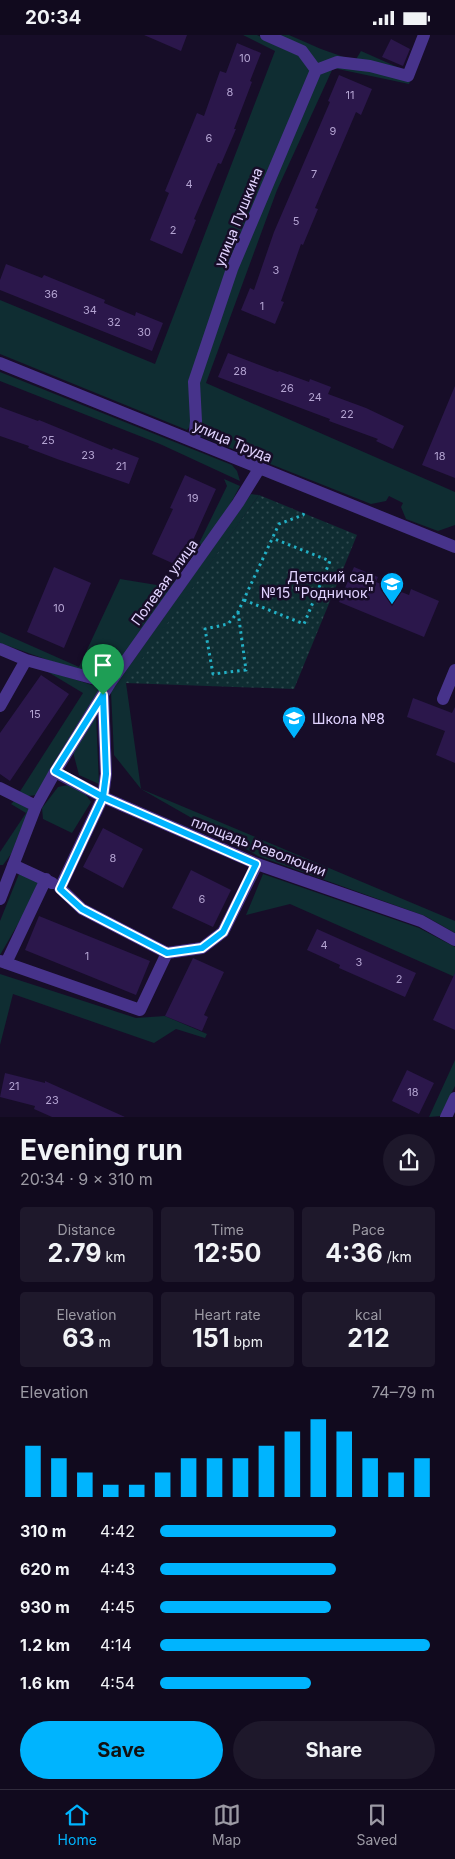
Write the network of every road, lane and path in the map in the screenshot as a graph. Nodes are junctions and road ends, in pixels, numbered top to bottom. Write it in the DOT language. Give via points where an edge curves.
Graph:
graph roads {
  1 [pos="266,35"];
  2 [pos="424,35"];
  3 [pos="316,70"];
  4 [pos="0,363"];
  5 [pos="194,441"];
  6 [pos="259,469"];
  7 [pos="305,511"];
  8 [pos="272,538"];
  9 [pos="454,544"];
  10 [pos="244,600"];
  11 [pos="238,612"];
  12 [pos="0,649"];
  13 [pos="26,660"];
  14 [pos="455,670"];
  15 [pos="110,683"];
  16 [pos="103,695"];
  17 [pos="443,699"];
  18 [pos="0,705"];
  19 [pos="55,771"];
  20 [pos="0,788"];
  21 [pos="103,797"];
  22 [pos="36,806"];
  23 [pos="256,864"];
  24 [pos="13,865"];
  25 [pos="46,879"];
  26 [pos="4,881"];
  27 [pos="60,889"];
  28 [pos="0,899"];
  29 [pos="455,939"];
  30 [pos="167,953"];
  31 [pos="3,962"];
  32 [pos="455,1098"];
  33 [pos="446,1117"];
  1 -- 3 [label="street" via="302,51"];
  2 -- 3 [label="street" via="408,76 370,66 336,62"];
  3 -- 5 [label="street, улица Пушкина" via="232,269 194,383"];
  4 -- 5 [label="street, улица Труда"];
  5 -- 6 [label="street, улица Труда"];
  6 -- 9 [label="street, улица Труда"];
  6 -- 15 [label="street, Полевая улица"];
  7 -- 8 [label="path" via="279,524"];
  8 -- 10 [label="path"];
  8 -- 10 [label="path" via="330,561 304,623"];
  10 -- 11 [label="path"];
  11 -- 11 [label="path" via="246,670 213,674 206,629 228,625"];
  12 -- 13 [label="street"];
  13 -- 15 [label="street"];
  13 -- 18 [label="street"];
  14 -- 17 [label="street"];
  15 -- 16 [label="street, Полевая улица"];
  16 -- 19 [label="street, Полевая улица"];
  16 -- 21 [label="street" via="106,774"];
  19 -- 21 [label="street, площадь Революции"];
  19 -- 22 [label="street, Полевая улица"];
  20 -- 22 [label="street"];
  21 -- 23 [label="street, площадь Революции"];
  21 -- 27 [label="street"];
  22 -- 24 [label="street, Полевая улица"];
  23 -- 29 [label="street, площадь Революции" via="421,921"];
  23 -- 30 [label="street" via="223,932 202,948"];
  24 -- 25 [label="street"];
  24 -- 26 [label="street, Полевая улица"];
  25 -- 27 [label="street"];
  25 -- 31 [label="street"];
  26 -- 28 [label="street, Полевая улица"];
  27 -- 30 [label="street" via="82,909"];
  30 -- 31 [label="street" via="140,1010"];
  32 -- 33 [label="street"];
}
